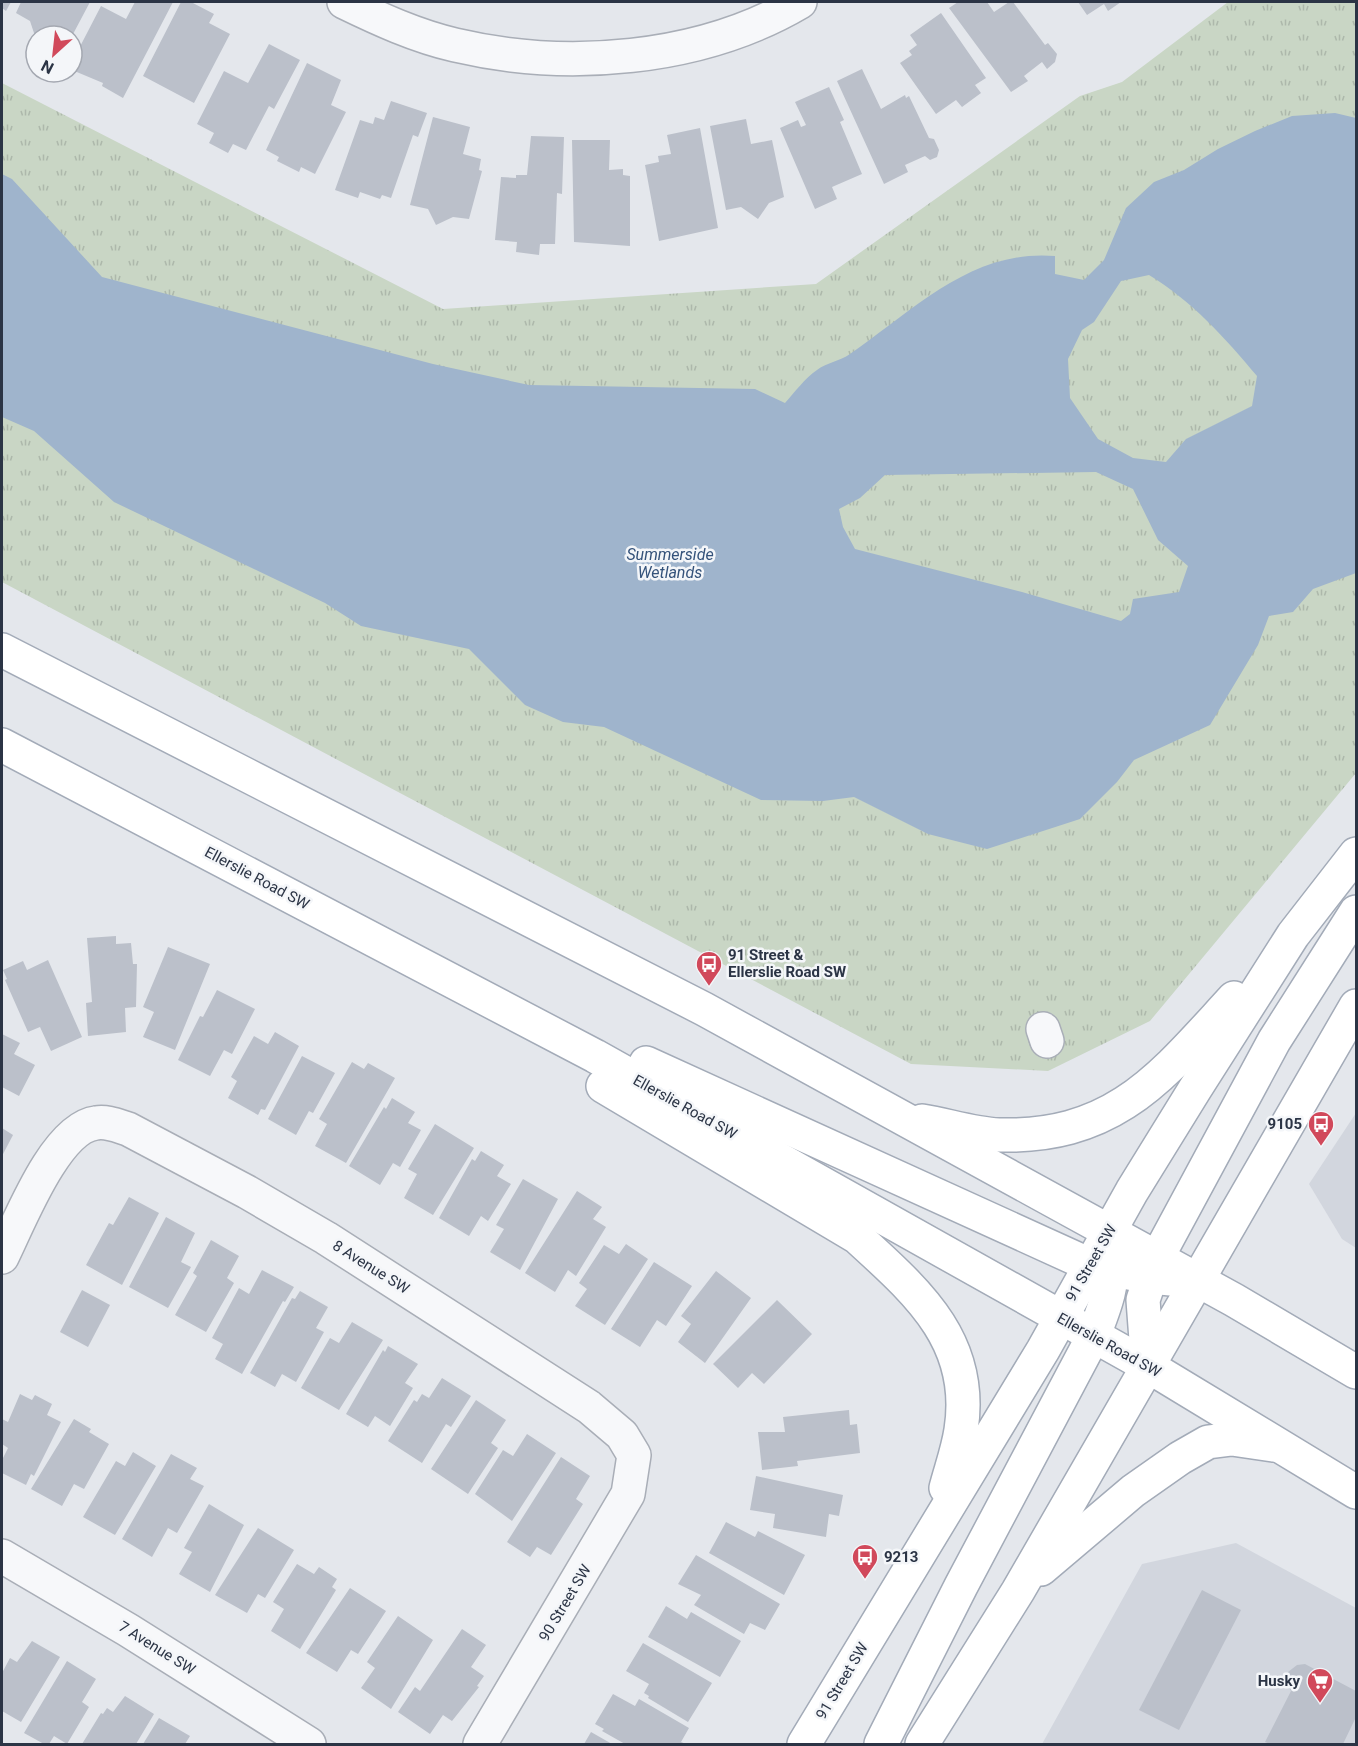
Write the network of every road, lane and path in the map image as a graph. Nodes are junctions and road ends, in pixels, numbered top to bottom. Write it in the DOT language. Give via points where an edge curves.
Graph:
graph roads {
  1 [pos="344,2"];
  2 [pos="800,2"];
  3 [pos="2,650"];
  4 [pos="2,745"];
  5 [pos="1356,854"];
  6 [pos="318,911"];
  7 [pos="1356,912"];
  8 [pos="1293,935"];
  9 [pos="1356,1006"];
  10 [pos="892,1115"];
  11 [pos="1110,1232"];
  12 [pos="2,1257"];
  13 [pos="1102,1267"];
  14 [pos="1153,1267"];
  15 [pos="1198,1281"];
  16 [pos="1060,1318"];
  17 [pos="1093,1337"];
  18 [pos="1148,1366"];
  19 [pos="1356,1372"];
  20 [pos="1285,1447"];
  21 [pos="634,1455"];
  22 [pos="1356,1492"];
  23 [pos="936,1524"];
  24 [pos="2,1556"];
  25 [pos="1018,1591"];
  26 [pos="309,1744"];
  27 [pos="480,1744"];
  28 [pos="804,1744"];
  29 [pos="881,1744"];
  30 [pos="922,1744"];
  1 -- 2 [label="street" via="453,44 533,57 581,58 676,48 734,31"];
  3 -- 10 [label="main road" via="704,1009"];
  4 -- 6 [label="main road, Ellerslie Road SW"];
  5 -- 8 [label="main road, 91 Street SW"];
  6 -- 13 [label="main road"];
  6 -- 16 [label="main road, Ellerslie Road SW" via="595,1056"];
  6 -- 23 [label="main road" via="857,1237 888,1265 944,1329 963,1385 961,1430"];
  7 -- 14 [label="main road" via="1274,1041"];
  8 -- 10 [label="main road" via="1169,1068 1135,1098 1098,1119 1050,1131 998,1135"];
  8 -- 11 [label="main road, 91 Street SW"];
  9 -- 15 [label="main road"];
  10 -- 11 [label="main road"];
  11 -- 13 [label="main road, 91 Street SW"];
  11 -- 14 [label="main road"];
  12 -- 21 [label="street, 8 Avenue SW" via="62,1146 83,1127 96,1123 128,1130 326,1238 589,1407 622,1435"];
  13 -- 14 [label="main road"];
  13 -- 16 [label="main road, 91 Street SW"];
  13 -- 17 [label="main road" via="1109,1296"];
  14 -- 15 [label="main road"];
  14 -- 18 [label="main road" via="1143,1300"];
  15 -- 18 [label="main road"];
  15 -- 19 [label="main road"];
  16 -- 17 [label="main road, Ellerslie Road SW"];
  16 -- 23 [label="main road, 91 Street SW"];
  17 -- 18 [label="main road, Ellerslie Road SW"];
  17 -- 29 [label="main road"];
  18 -- 20 [label="main road, Ellerslie Road SW"];
  18 -- 25 [label="main road"];
  20 -- 22 [label="main road, Ellerslie Road SW"];
  20 -- 25 [label="main road" via="1232,1439 1208,1442 1133,1491"];
  21 -- 27 [label="street, 90 Street SW" via="628,1494"];
  23 -- 28 [label="main road, 91 Street SW"];
  24 -- 26 [label="street, 7 Avenue SW"];
  25 -- 30 [label="main road"];
}
